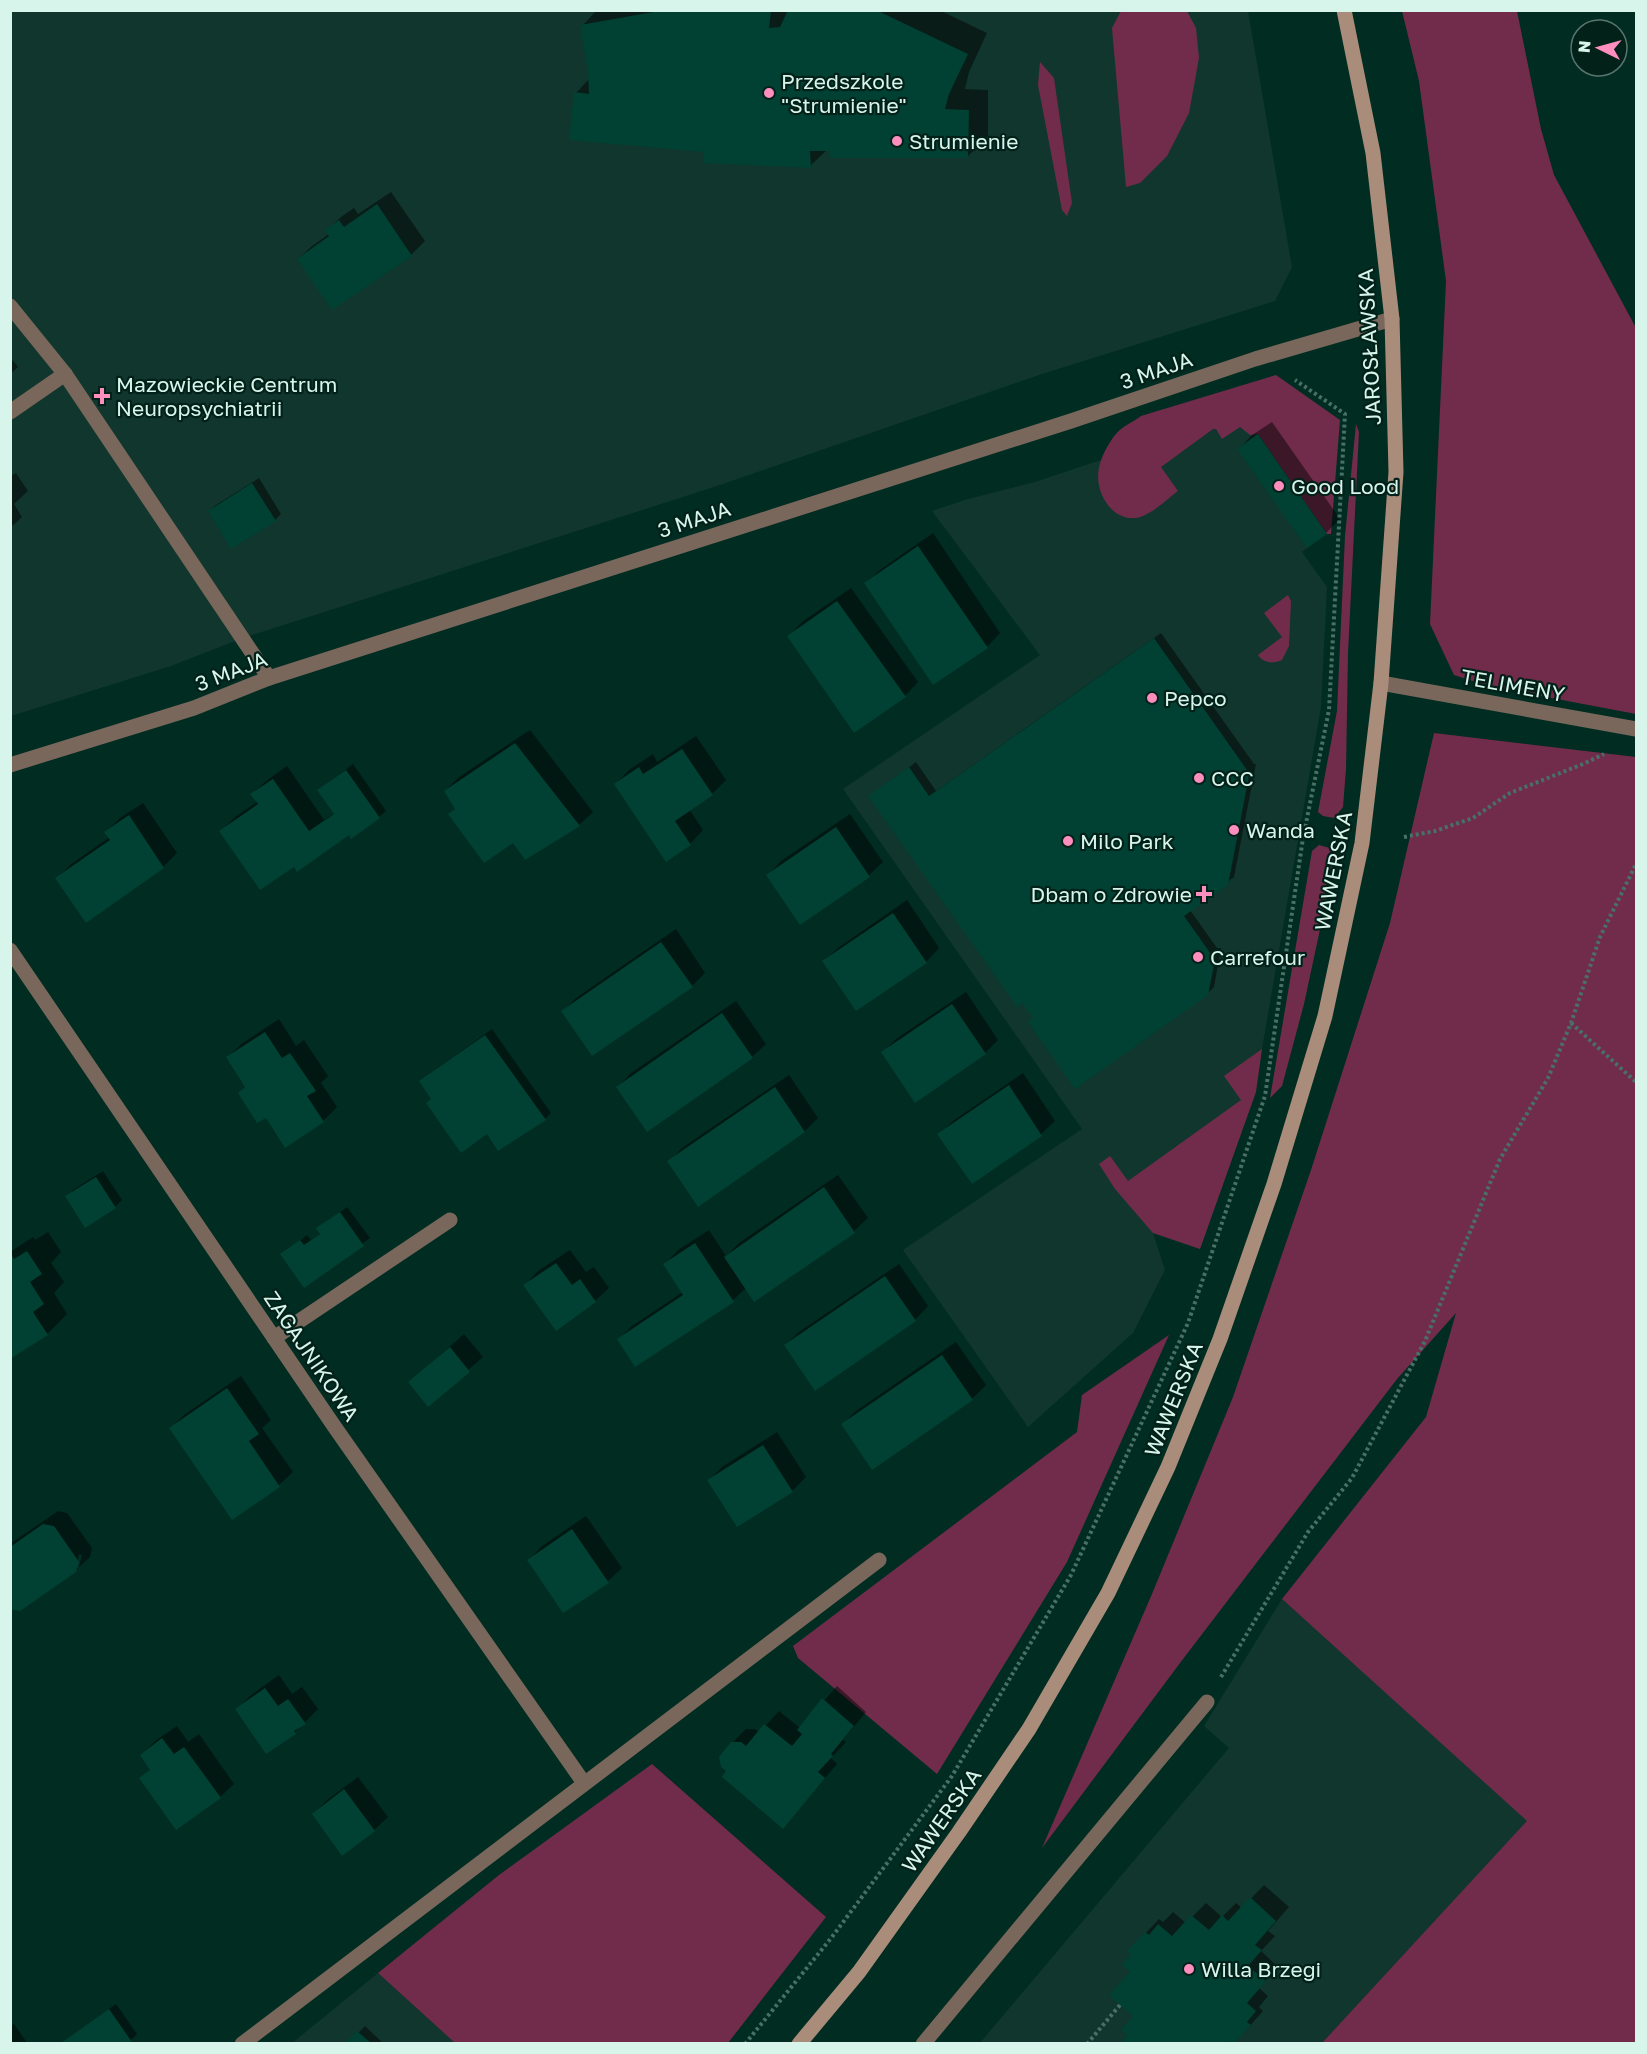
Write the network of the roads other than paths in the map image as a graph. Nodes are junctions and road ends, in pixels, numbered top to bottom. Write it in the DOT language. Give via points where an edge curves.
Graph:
graph roads {
  1 [pos="1344,10"];
  2 [pos="10,306"];
  3 [pos="1392,319"];
  4 [pos="65,374"];
  5 [pos="10,412"];
  6 [pos="269,678"];
  7 [pos="1381,683"];
  8 [pos="1636,729"];
  9 [pos="10,765"];
  10 [pos="10,950"];
  11 [pos="450,1220"];
  12 [pos="274,1338"];
  13 [pos="879,1560"];
  14 [pos="1207,1702"];
  15 [pos="584,1783"];
  16 [pos="242,2043"];
  17 [pos="799,2043"];
  18 [pos="923,2043"];
  1 -- 3 [label="main road, JAROSŁAWSKA" via="1373,153"];
  2 -- 4 [label="street"];
  3 -- 6 [label="street, 3 MAJA" via="1255,359"];
  3 -- 7 [label="main road, JAROSŁAWSKA" via="1396,472"];
  4 -- 5 [label="street"];
  4 -- 6 [label="street"];
  6 -- 9 [label="street, 3 MAJA" via="194,708"];
  7 -- 8 [label="street, TELIMENY"];
  7 -- 17 [label="main road, WAWERSKA" via="1362,843 1325,1016 1274,1184 1220,1339 1168,1467 1108,1593 1029,1729 859,1972"];
  10 -- 12 [label="street, ZAGAJNIKOWA"];
  11 -- 12 [label="street"];
  12 -- 15 [label="street, ZAGAJNIKOWA"];
  13 -- 15 [label="street"];
  14 -- 18 [label="street"];
  15 -- 16 [label="street"];
}
